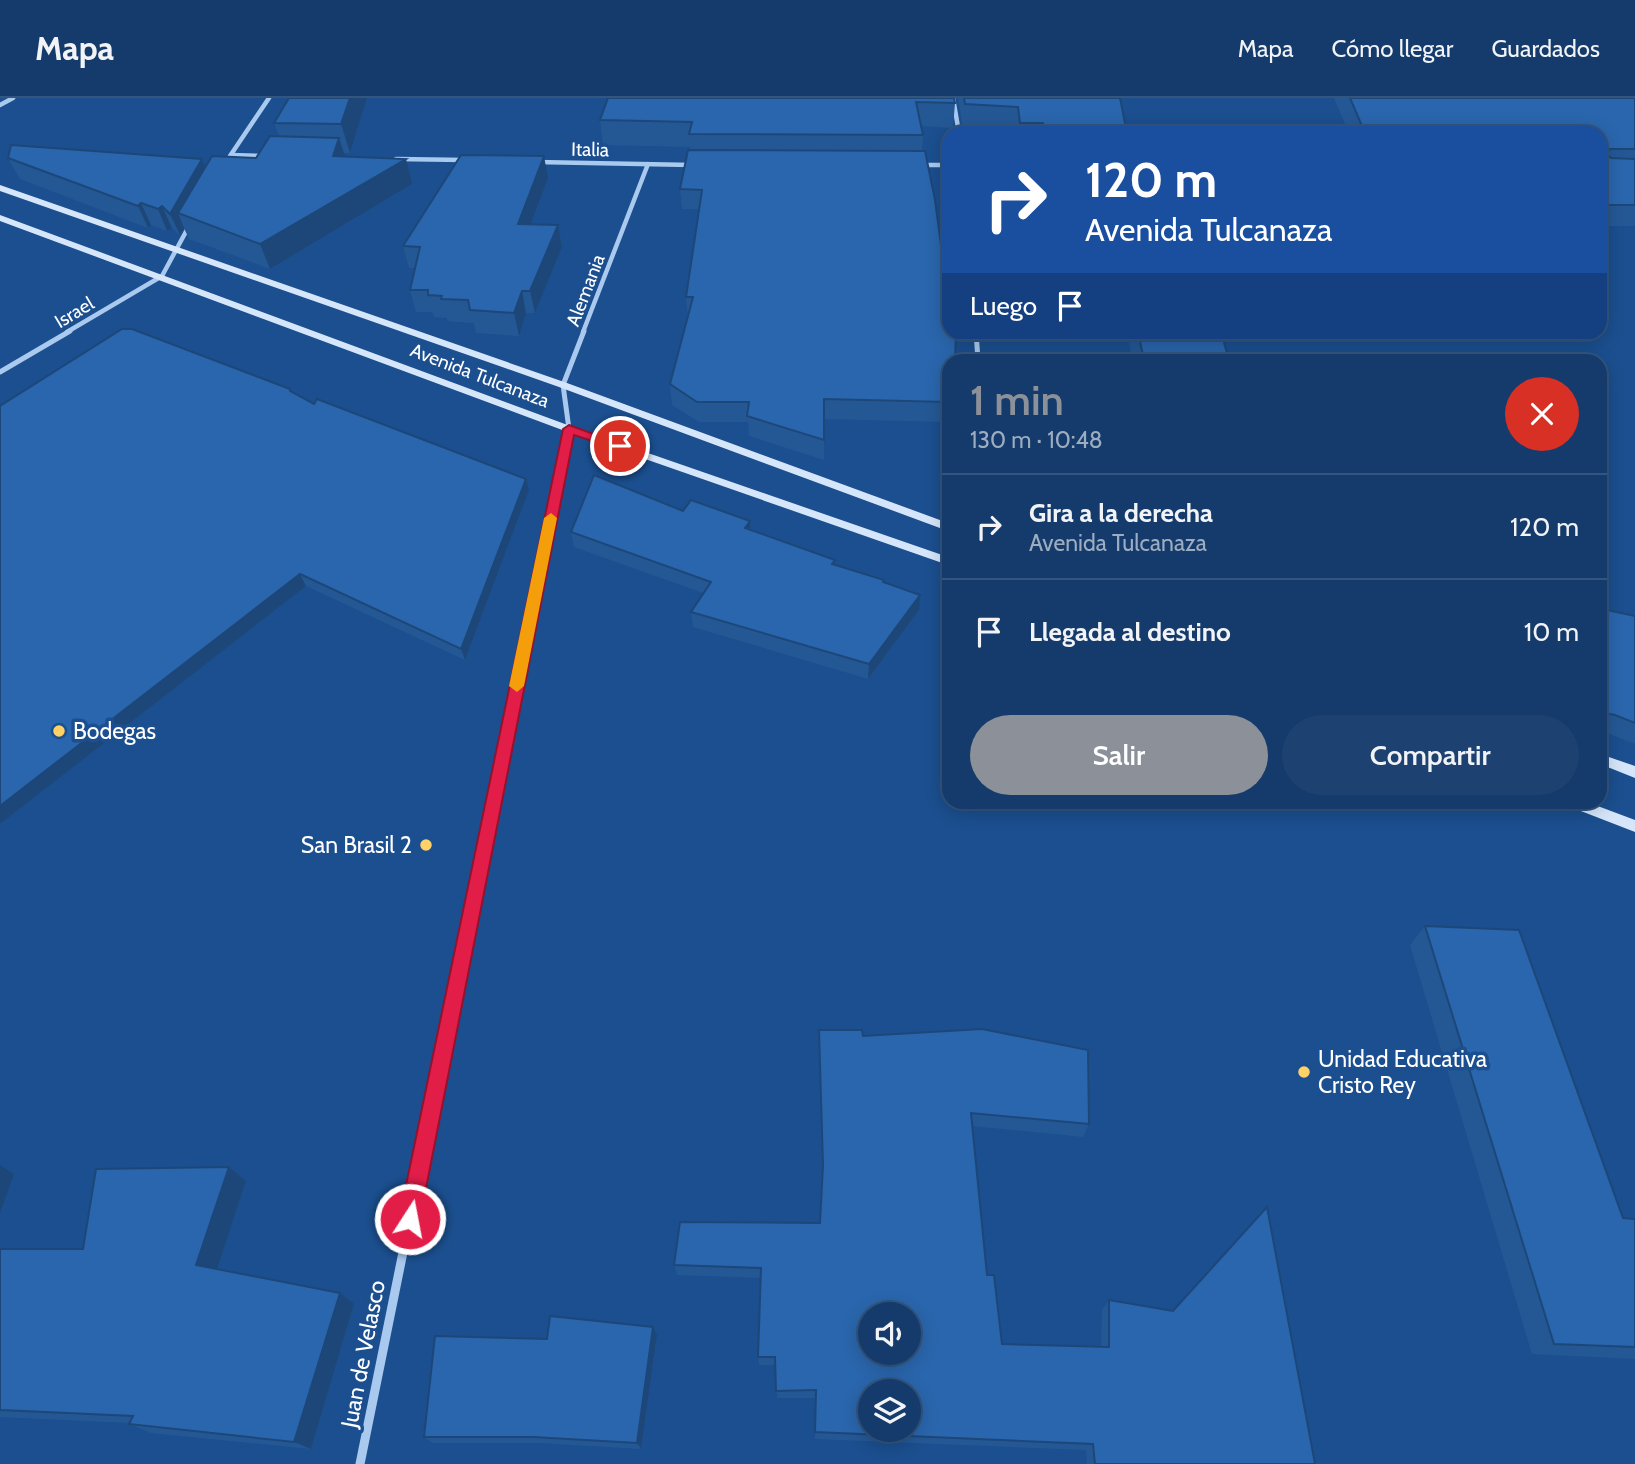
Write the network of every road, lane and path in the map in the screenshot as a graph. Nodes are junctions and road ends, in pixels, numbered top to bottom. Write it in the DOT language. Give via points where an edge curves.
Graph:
graph roads {
  1 [pos="13,98"];
  2 [pos="269,98"];
  3 [pos="953,98"];
  4 [pos="0,105"];
  5 [pos="958,126"];
  6 [pos="231,155"];
  7 [pos="272,156"];
  8 [pos="384,159"];
  9 [pos="467,160"];
  10 [pos="523,162"];
  11 [pos="648,164"];
  12 [pos="702,165"];
  13 [pos="908,165"];
  14 [pos="942,165"];
  15 [pos="224,167"];
  16 [pos="0,188"];
  17 [pos="196,215"];
  18 [pos="0,218"];
  19 [pos="175,251"];
  20 [pos="162,276"];
  21 [pos="0,372"];
  22 [pos="563,385"];
  23 [pos="569,429"];
  24 [pos="942,525"];
  25 [pos="942,559"];
  26 [pos="1607,762"];
  27 [pos="1635,772"];
  28 [pos="1591,809"];
  29 [pos="1635,826"];
  30 [pos="360,1464"];
  1 -- 4 [label="street"];
  2 -- 6 [label="street"];
  3 -- 5 [label="street"];
  6 -- 7 [label="street"];
  6 -- 15 [label="street"];
  8 -- 9 [label="street"];
  10 -- 11 [label="street, Italia"];
  11 -- 12 [label="street, Italia"];
  11 -- 22 [label="street, Alemania"];
  13 -- 14 [label="street"];
  16 -- 19 [label="street, Avenida Tulcanaza"];
  17 -- 19 [label="street"];
  18 -- 20 [label="street, Avenida Tulcanaza"];
  19 -- 20 [label="street"];
  19 -- 22 [label="street, Avenida Tulcanaza"];
  20 -- 21 [label="street, Israel"];
  20 -- 23 [label="street, Avenida Tulcanaza"];
  22 -- 23 [label="street, Alemania"];
  22 -- 24 [label="street, Avenida Tulcanaza"];
  23 -- 25 [label="street, Avenida Tulcanaza"];
  23 -- 30 [label="street, Juan de Velasco"];
  26 -- 27 [label="street"];
  28 -- 29 [label="street"];
}
